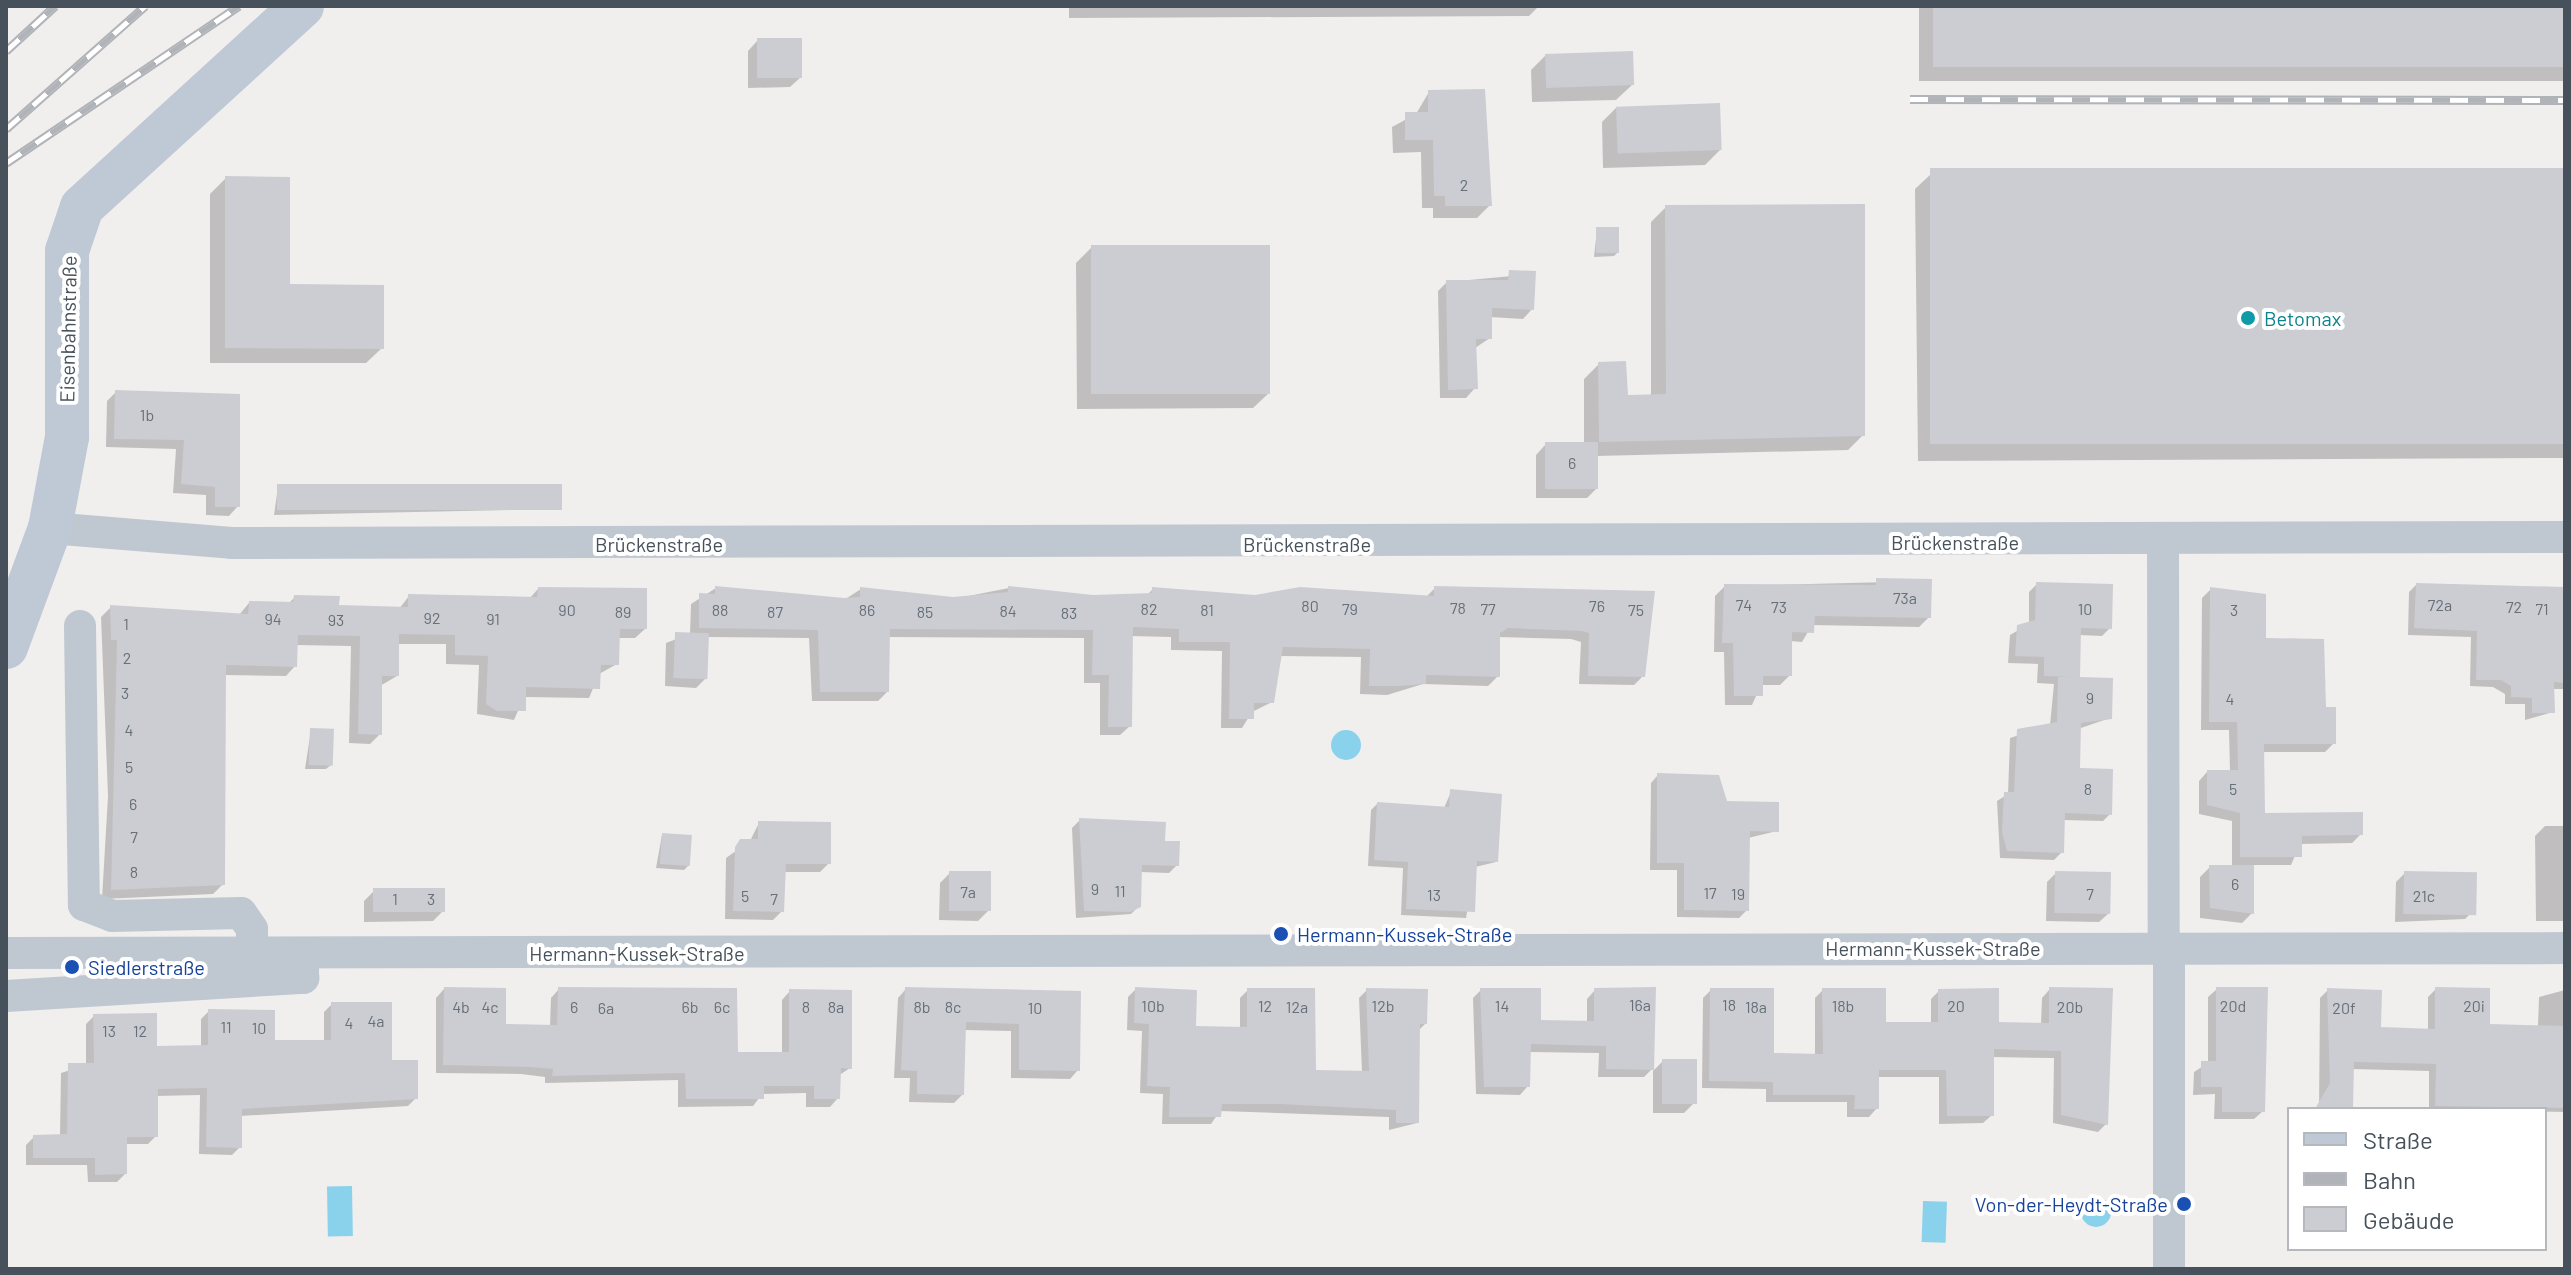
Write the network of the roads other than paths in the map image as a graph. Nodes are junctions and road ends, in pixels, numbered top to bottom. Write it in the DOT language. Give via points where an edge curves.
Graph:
graph roads {
  1 [pos="302,6"];
  2 [pos="50,528"];
  3 [pos="2565,537"];
  4 [pos="2163,543"];
  5 [pos="80,626"];
  6 [pos="6,647"];
  7 [pos="2167,947"];
  8 [pos="2565,948"];
  9 [pos="6,953"];
  10 [pos="252,953"];
  11 [pos="303,954"];
  12 [pos="6,996"];
  13 [pos="2169,1269"];
  1 -- 2 [label="street, Eisenbahnstraße" via="82,207 67,251 67,437"];
  2 -- 4 [label="street, Brückenstraße" via="231,543"];
  2 -- 6 [label="street, Eisenbahnstraße"];
  3 -- 4 [label="street, Brückenstraße"];
  4 -- 7 [label="street"];
  5 -- 10 [label="street" via="84,905 112,916 241,913 252,929"];
  7 -- 8 [label="street, Hermann-Kussek-Straße"];
  7 -- 11 [label="street, Hermann-Kussek-Straße"];
  7 -- 13 [label="street"];
  9 -- 10 [label="street, Hermann-Kussek-Straße"];
  10 -- 11 [label="street, Hermann-Kussek-Straße"];
  11 -- 12 [label="street" via="303,978"];
}
